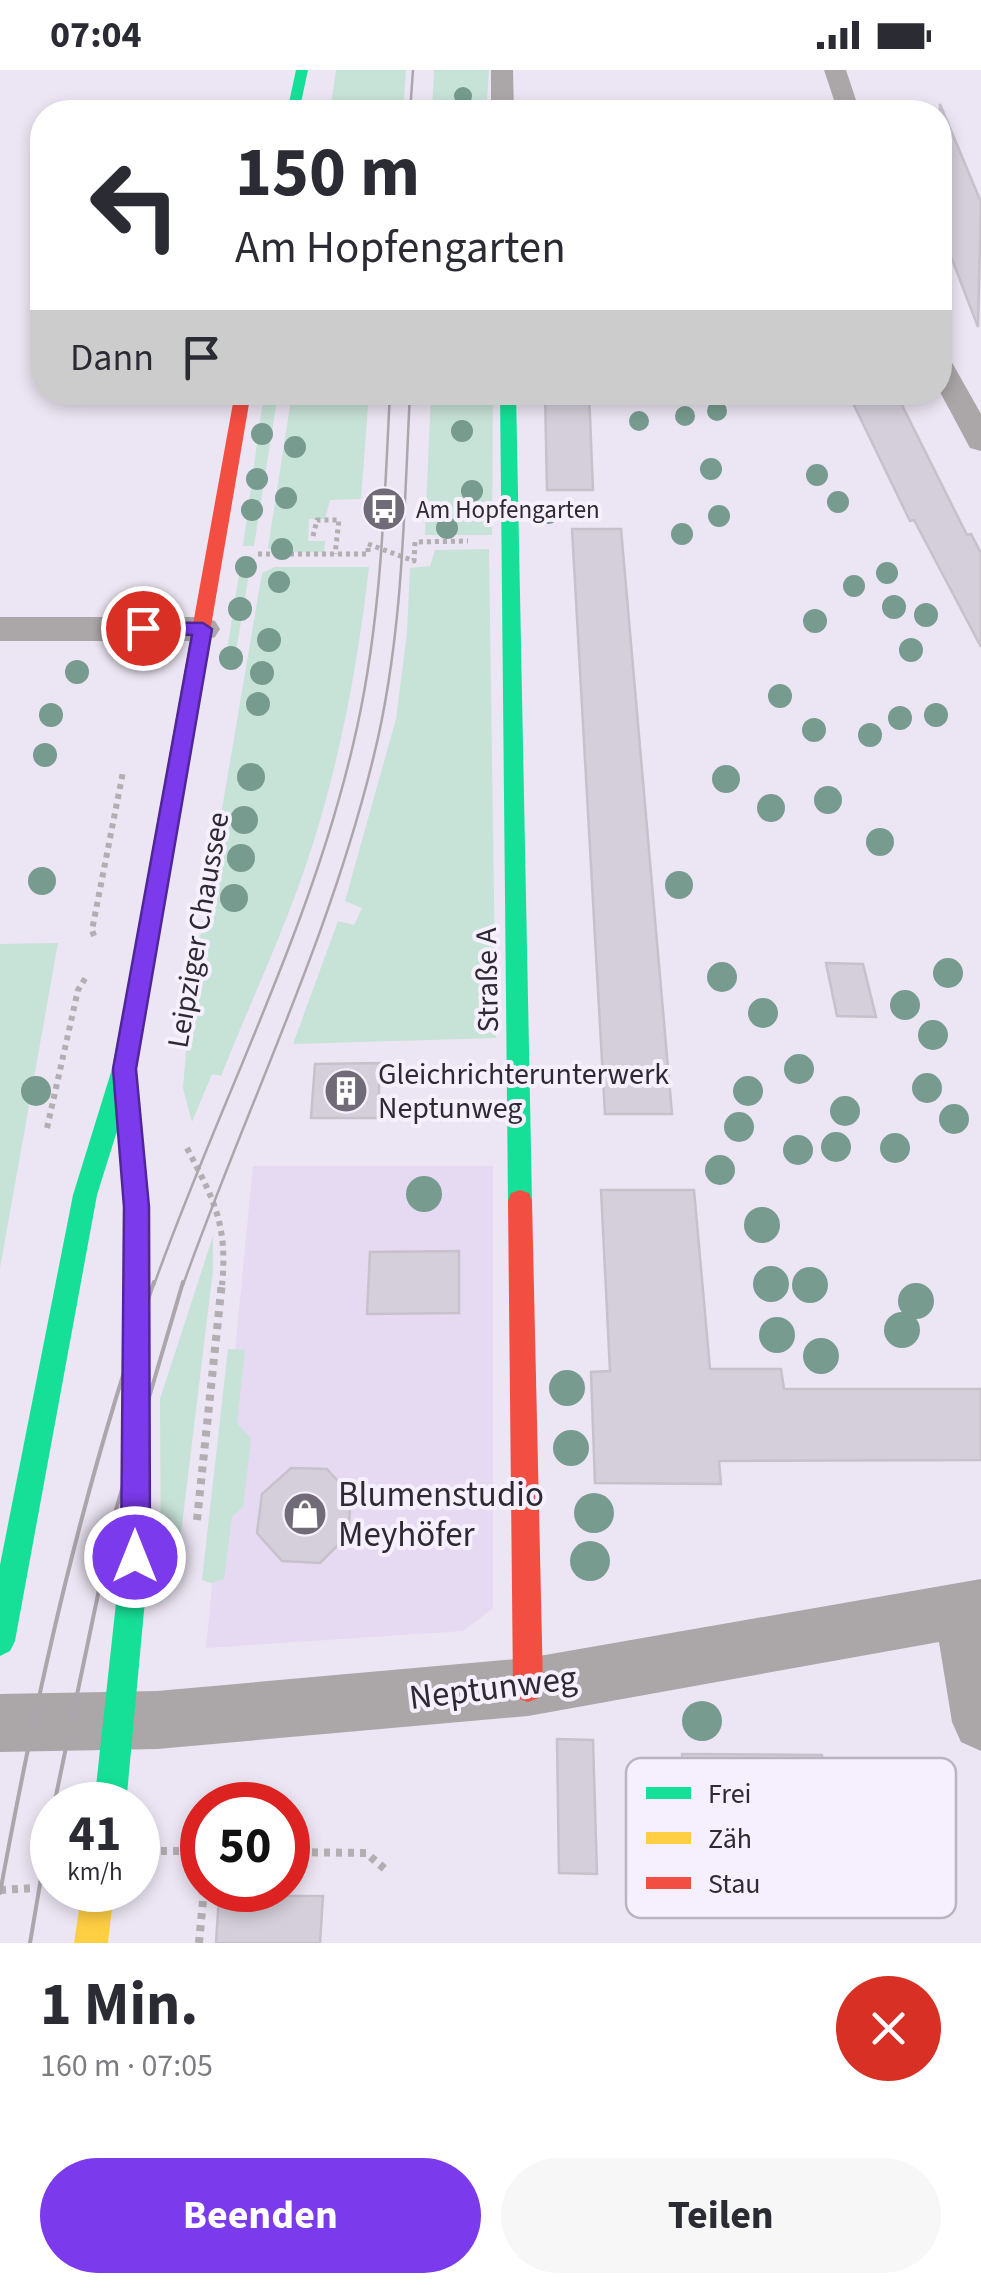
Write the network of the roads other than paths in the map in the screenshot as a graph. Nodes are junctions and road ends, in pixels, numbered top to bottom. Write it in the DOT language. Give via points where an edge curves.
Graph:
graph roads {
  1 [pos="302,70"];
  2 [pos="502,70"];
  3 [pos="834,70"];
  4 [pos="296,100"];
  5 [pos="503,100"];
  6 [pos="845,100"];
  7 [pos="952,388"];
  8 [pos="241,405"];
  9 [pos="508,405"];
  10 [pos="981,442"];
  11 [pos="0,629"];
  12 [pos="203,629"];
  13 [pos="124,1069"];
  14 [pos="971,1609"];
  15 [pos="0,1641"];
  16 [pos="528,1686"];
  17 [pos="120,1721"];
  18 [pos="981,1722"];
  19 [pos="0,1723"];
  20 [pos="113,1782"];
  21 [pos="95,1912"];
  22 [pos="91,1943"];
  1 -- 4 [label="main road"];
  2 -- 5 [label="street"];
  3 -- 6 [label="street"];
  7 -- 10 [label="street"];
  8 -- 12 [label="main road, Leipziger Chaussee"];
  9 -- 16 [label="main road, Straße A"];
  11 -- 12 [label="street"];
  12 -- 13 [label="main road, Leipziger Chaussee"];
  13 -- 15 [label="main road, Leipziger Chaussee" via="85,1195"];
  13 -- 17 [label="main road, Leipziger Chaussee" via="136,1207 135,1557"];
  14 -- 16 [label="street, Neptunweg"];
  14 -- 18 [label="street"];
  16 -- 17 [label="street, Neptunweg"];
  17 -- 19 [label="street, Neptunweg"];
  17 -- 20 [label="main road, Leipziger Chaussee"];
  21 -- 22 [label="main road"];
}
